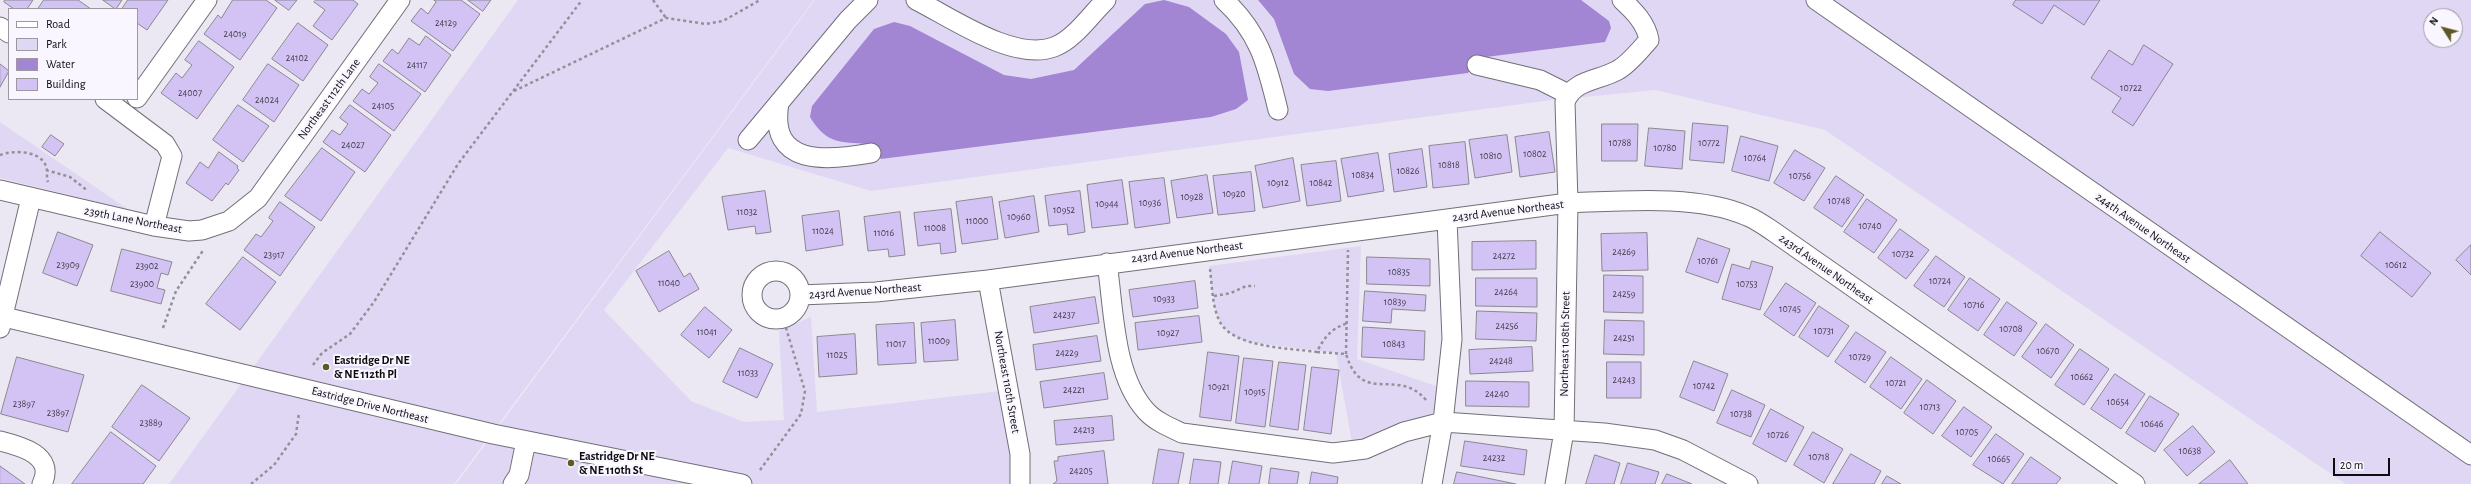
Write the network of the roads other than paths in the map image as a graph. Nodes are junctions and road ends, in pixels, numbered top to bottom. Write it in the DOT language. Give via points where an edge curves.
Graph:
graph roads {
  1 [pos="207,0"];
  2 [pos="400,0"];
  3 [pos="868,0"];
  4 [pos="916,0"];
  5 [pos="1106,0"];
  6 [pos="1224,0"];
  7 [pos="1622,0"];
  8 [pos="1816,0"];
  9 [pos="1477,65"];
  10 [pos="1568,94"];
  11 [pos="138,96"];
  12 [pos="112,100"];
  13 [pos="133,103"];
  14 [pos="779,103"];
  15 [pos="1278,110"];
  16 [pos="748,140"];
  17 [pos="871,153"];
  18 [pos="0,190"];
  19 [pos="30,198"];
  20 [pos="258,198"];
  21 [pos="1568,203"];
  22 [pos="1447,219"];
  23 [pos="154,226"];
  24 [pos="1107,263"];
  25 [pos="988,280"];
  26 [pos="800,295"];
  27 [pos="1,320"];
  28 [pos="1443,422"];
  29 [pos="1564,431"];
  30 [pos="0,441"];
  31 [pos="526,441"];
  32 [pos="2471,455"];
  33 [pos="42,484"];
  34 [pos="513,484"];
  35 [pos="742,484"];
  36 [pos="1020,484"];
  37 [pos="1432,484"];
  38 [pos="1555,484"];
  39 [pos="1748,484"];
  40 [pos="2135,484"];
  1 -- 11 [label="street"];
  2 -- 20 [label="street, Northeast 112th Lane"];
  3 -- 14 [label="street" via="848,20"];
  4 -- 5 [label="street" via="1004,45 1022,50 1055,47 1070,36"];
  6 -- 15 [label="street" via="1256,37 1264,54"];
  7 -- 10 [label="street" via="1635,12 1647,30 1649,40 1618,70 1578,85"];
  8 -- 32 [label="street, 244th Avenue Northeast"];
  9 -- 10 [label="street" via="1540,80"];
  10 -- 21 [label="street, Northeast 108th Street" via="1563,113"];
  12 -- 13 [label="street"];
  13 -- 23 [label="street" via="166,144 172,156"];
  14 -- 16 [label="street"];
  14 -- 17 [label="street" via="776,119 778,132 783,142 793,151 821,158"];
  18 -- 19 [label="street, 239th Lane Northeast"];
  19 -- 23 [label="street, 239th Lane Northeast"];
  19 -- 27 [label="street"];
  20 -- 23 [label="street, 239th Lane Northeast" via="229,221 202,230 189,231"];
  21 -- 22 [label="street, 243rd Avenue Northeast"];
  21 -- 29 [label="street, Northeast 108th Street"];
  21 -- 40 [label="street, 243rd Avenue Northeast" via="1668,202 1726,208 1747,216 1774,232"];
  22 -- 24 [label="street, 243rd Avenue Northeast"];
  22 -- 28 [label="street" via="1452,339"];
  24 -- 25 [label="street, 243rd Avenue Northeast"];
  24 -- 28 [label="street" via="1124,374 1133,395 1146,412 1182,433 1333,453 1365,449 1404,432"];
  25 -- 26 [label="street, 243rd Avenue Northeast" via="876,292"];
  25 -- 36 [label="street, Northeast 110th Street" via="1020,454"];
  26 -- 26 [label="street, 243rd Avenue Northeast" via="796,309 783,318 767,318 755,308 752,292 759,278 773,271 788,274 798,285"];
  27 -- 31 [label="street, Eastridge Drive Northeast"];
  28 -- 29 [label="street"];
  28 -- 37 [label="street"];
  29 -- 38 [label="street, Northeast 108th Street"];
  29 -- 39 [label="street" via="1654,440 1683,450"];
  30 -- 33 [label="street" via="30,449 40,458 45,473"];
  31 -- 34 [label="street" via="518,475"];
  31 -- 35 [label="street, Eastridge Drive Northeast"];
}
